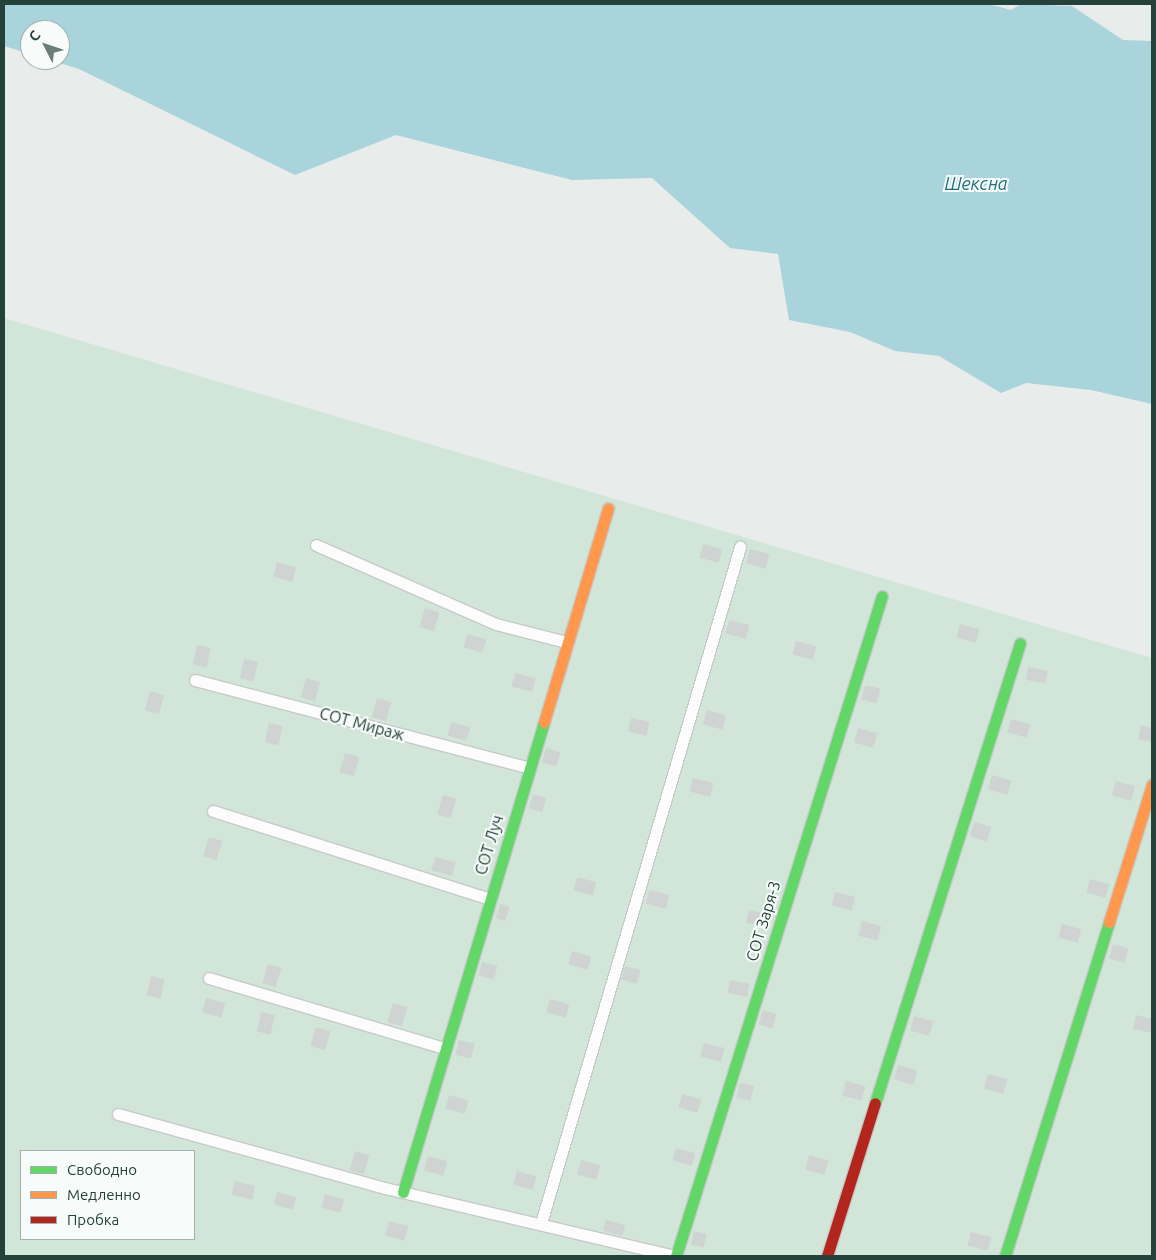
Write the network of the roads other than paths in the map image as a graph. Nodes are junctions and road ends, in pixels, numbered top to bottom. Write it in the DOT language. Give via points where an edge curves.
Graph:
graph roads {
  1 [pos="608,508"];
  2 [pos="316,545"];
  3 [pos="740,547"];
  4 [pos="882,596"];
  5 [pos="566,642"];
  6 [pos="1020,643"];
  7 [pos="195,680"];
  8 [pos="530,768"];
  9 [pos="1152,785"];
  10 [pos="213,811"];
  11 [pos="490,899"];
  12 [pos="209,978"];
  13 [pos="444,1048"];
  14 [pos="118,1114"];
  15 [pos="403,1192"];
  16 [pos="541,1223"];
  17 [pos="675,1256"];
  18 [pos="827,1256"];
  19 [pos="1005,1256"];
  1 -- 5 [label="street, СОТ Луч"];
  2 -- 5 [label="street" via="496,624"];
  3 -- 16 [label="street"];
  4 -- 17 [label="street, СОТ Заря-3"];
  5 -- 8 [label="street, СОТ Луч"];
  6 -- 18 [label="street"];
  7 -- 8 [label="street, СОТ Мираж"];
  8 -- 11 [label="street, СОТ Луч"];
  9 -- 19 [label="street"];
  10 -- 11 [label="street"];
  11 -- 13 [label="street, СОТ Луч"];
  12 -- 13 [label="street"];
  13 -- 15 [label="street, СОТ Луч"];
  14 -- 15 [label="street"];
  15 -- 16 [label="street"];
  16 -- 17 [label="street"];
}
